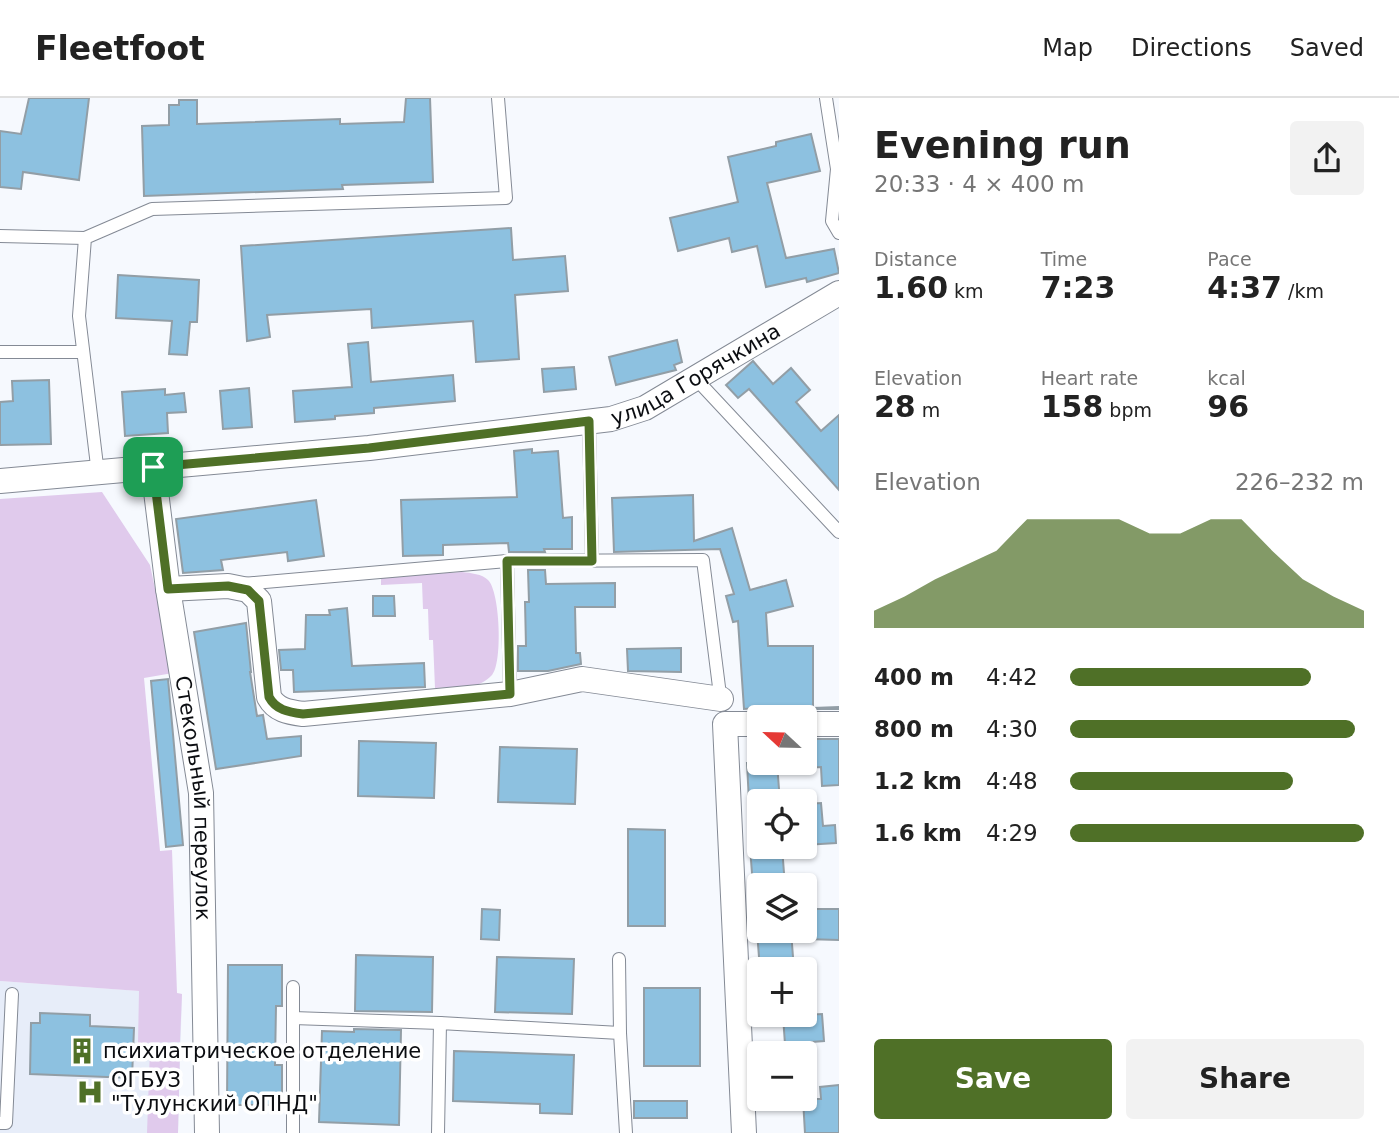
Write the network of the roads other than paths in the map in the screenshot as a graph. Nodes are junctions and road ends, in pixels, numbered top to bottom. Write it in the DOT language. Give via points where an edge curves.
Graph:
graph roads {
  1 [pos="498,98"];
  2 [pos="826,98"];
  3 [pos="839,233"];
  4 [pos="0,236"];
  5 [pos="85,238"];
  6 [pos="839,292"];
  7 [pos="0,352"];
  8 [pos="83,352"];
  9 [pos="696,379"];
  10 [pos="589,421"];
  11 [pos="153,467"];
  12 [pos="97,474"];
  13 [pos="0,481"];
  14 [pos="839,532"];
  15 [pos="507,561"];
  16 [pos="592,561"];
  17 [pos="238,588"];
  18 [pos="168,589"];
  19 [pos="510,694"];
  20 [pos="721,699"];
  21 [pos="725,724"];
  22 [pos="747,724"];
  23 [pos="817,724"];
  24 [pos="839,724"];
  25 [pos="619,959"];
  26 [pos="293,987"];
  27 [pos="12,994"];
  28 [pos="293,1018"];
  29 [pos="440,1023"];
  30 [pos="620,1033"];
  31 [pos="0,1124"];
  32 [pos="207,1133"];
  33 [pos="293,1133"];
  34 [pos="438,1133"];
  35 [pos="626,1133"];
  36 [pos="744,1133"];
  1 -- 5 [label="lane" via="506,198 152,209"];
  2 -- 3 [label="lane" via="837,169 832,221"];
  4 -- 5 [label="lane"];
  5 -- 8 [label="lane" via="79,316"];
  6 -- 9 [label="street, улица Горячкина"];
  7 -- 8 [label="lane"];
  8 -- 12 [label="lane"];
  9 -- 10 [label="street, улица Горячкина" via="645,408"];
  9 -- 14 [label="lane"];
  10 -- 11 [label="street, улица Горячкина" via="369,448"];
  10 -- 16 [label="lane"];
  11 -- 12 [label="street, улица Горячкина"];
  11 -- 18 [label="street, Стекольный переулок"];
  12 -- 13 [label="street, улица Горячкина"];
  15 -- 16 [label="lane"];
  15 -- 17 [label="lane"];
  15 -- 19 [label="lane"];
  16 -- 20 [label="lane" via="703,561"];
  17 -- 18 [label="street"];
  17 -- 19 [label="street" via="259,601 269,697 282,710 303,714"];
  18 -- 32 [label="street, Стекольный переулок" via="201,793"];
  19 -- 20 [label="street" via="582,678"];
  20 -- 21 [label="lane"];
  21 -- 22 [label="street"];
  21 -- 36 [label="street"];
  23 -- 24 [label="street"];
  25 -- 30 [label="lane"];
  26 -- 28 [label="lane"];
  27 -- 31 [label="lane" via="6,1124"];
  28 -- 29 [label="lane"];
  28 -- 33 [label="lane"];
  29 -- 30 [label="lane"];
  29 -- 34 [label="lane"];
  30 -- 35 [label="lane"];
}
